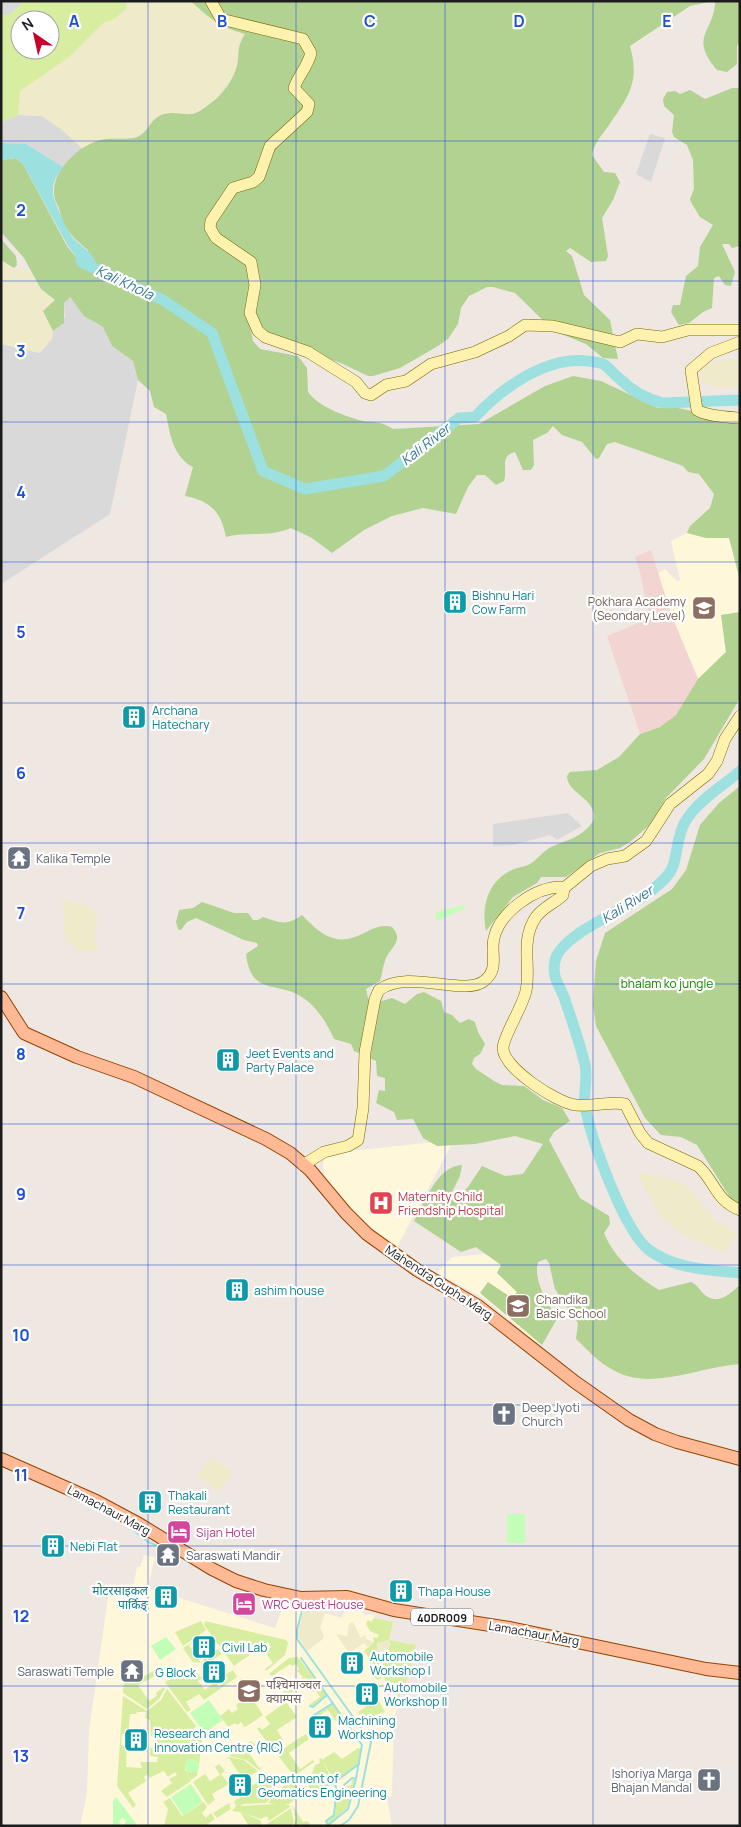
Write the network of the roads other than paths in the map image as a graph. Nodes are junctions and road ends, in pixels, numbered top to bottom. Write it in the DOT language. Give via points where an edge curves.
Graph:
graph roads {
  1 [pos="211,1"];
  2 [pos="740,330"];
  3 [pos="740,342"];
  4 [pos="740,418"];
  5 [pos="740,716"];
  6 [pos="564,888"];
  7 [pos="1,997"];
  8 [pos="303,1165"];
  9 [pos="740,1210"];
  10 [pos="1,1459"];
  11 [pos="740,1459"];
  12 [pos="740,1673"];
  1 -- 2 [label="street" via="221,19 303,39 311,53 308,67 294,88 309,104 307,112 270,146 259,177 233,188 211,221 210,228 216,238 251,262 255,285 250,314 255,327 265,338 308,352 356,382 371,396 386,385 406,381 431,364 475,352 525,326 553,326 620,342 637,334 662,337 688,330"];
  3 -- 4 [label="street" via="724,346 691,370 697,410 706,415"];
  5 -- 6 [label="street" via="725,738 708,774 670,804 646,841 625,856 598,862"];
  6 -- 8 [label="street" via="557,887 534,896 504,919 494,937 493,969 484,982 470,985 396,982 384,986 376,995 365,1052 358,1140 324,1152"];
  6 -- 9 [label="street" via="563,895 542,911 532,924 527,941 526,989 520,1012 503,1049 511,1064 532,1082 565,1102 627,1106 648,1143 698,1166 720,1198"];
  7 -- 8 [label="main road, Mahendra Gupha Marg" via="24,1032 77,1057 134,1077 234,1124 279,1146"];
  8 -- 11 [label="main road, Mahendra Gupha Marg" via="367,1234 417,1270 478,1306 630,1420 677,1442"];
  10 -- 12 [label="main road, Lamachaur Marg / 40DR009" via="96,1501 212,1569 264,1590 301,1598 347,1597 394,1610 518,1630 706,1669"];
}
